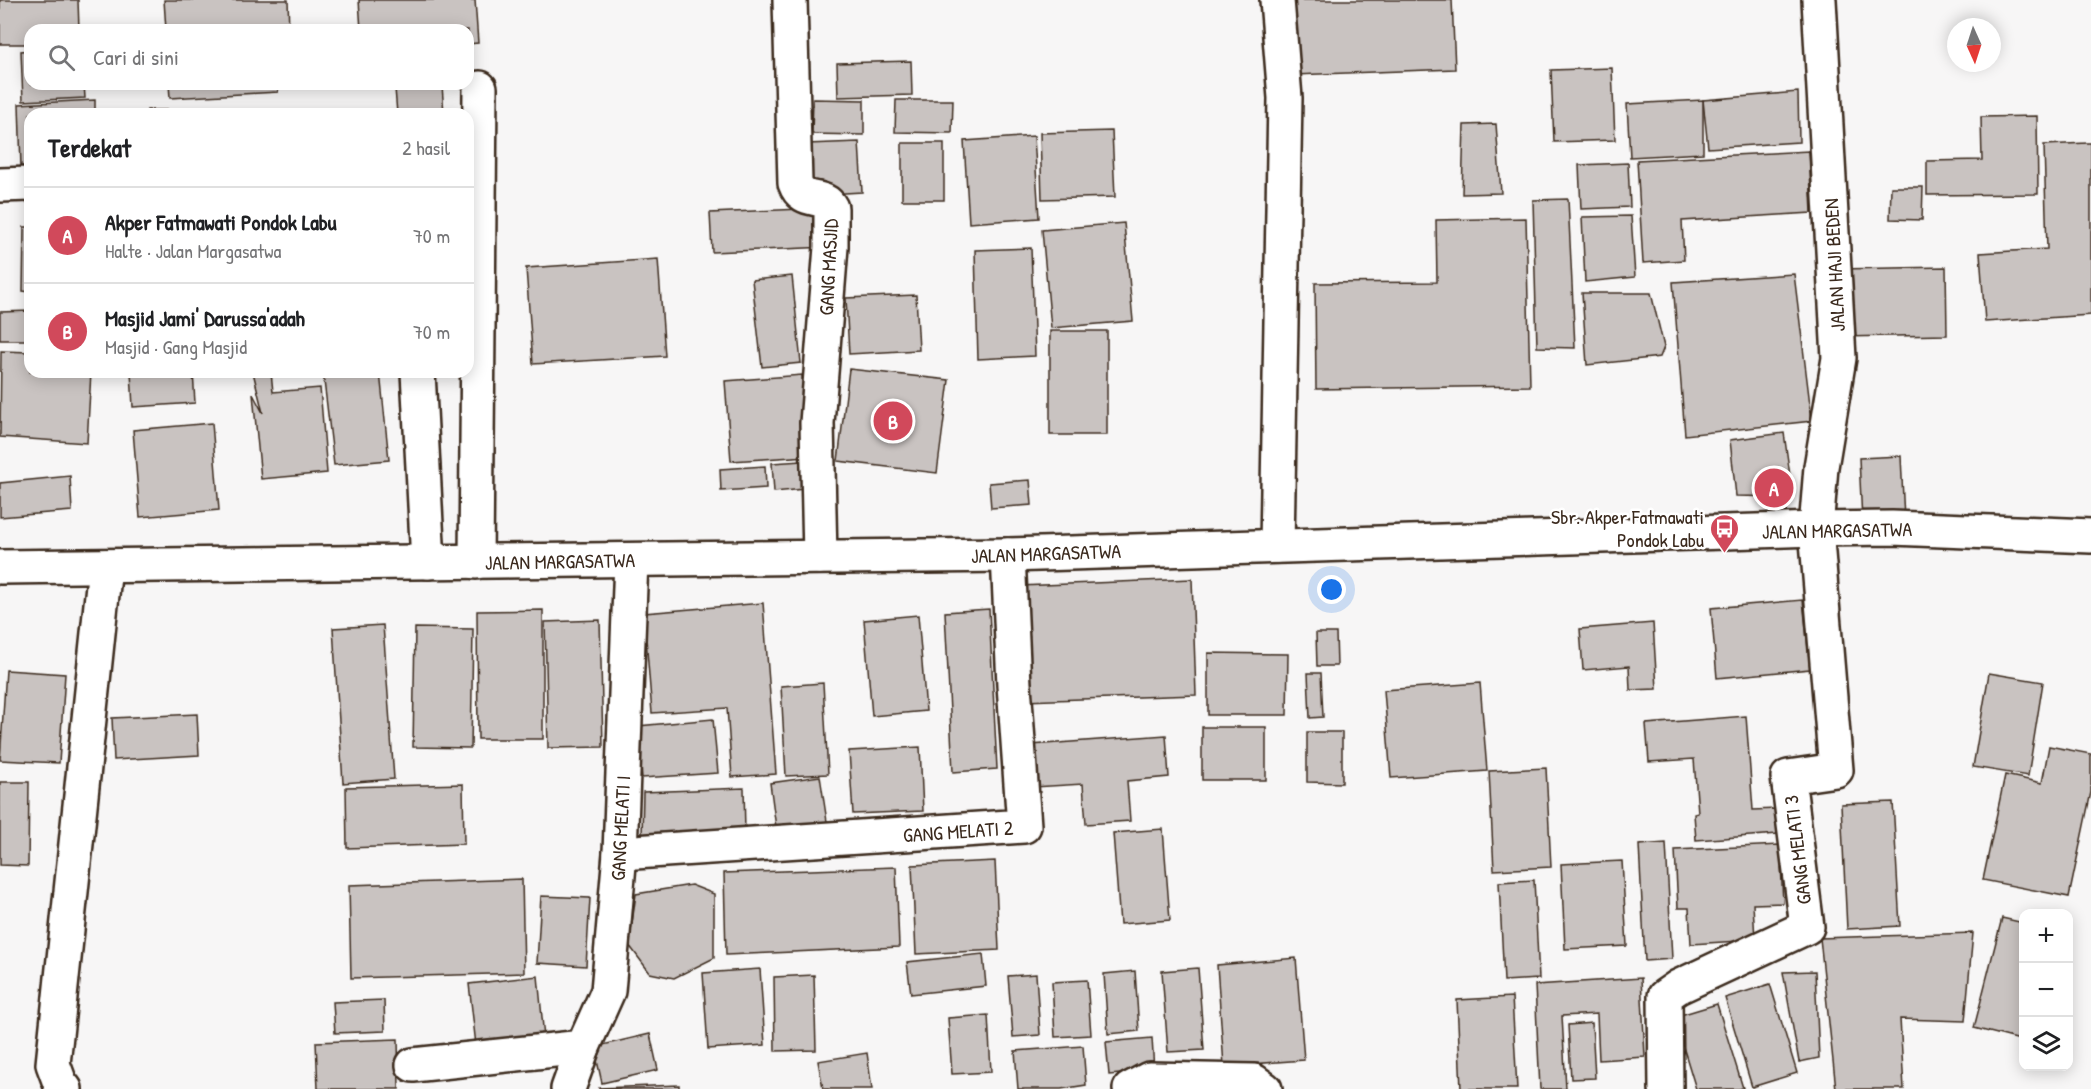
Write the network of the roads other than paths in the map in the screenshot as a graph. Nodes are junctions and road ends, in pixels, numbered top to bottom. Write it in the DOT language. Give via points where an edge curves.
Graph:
graph roads {
  1 [pos="790,0"];
  2 [pos="1276,0"];
  3 [pos="1819,0"];
  4 [pos="480,88"];
  5 [pos="0,184"];
  6 [pos="24,184"];
  7 [pos="418,378"];
  8 [pos="1816,529"];
  9 [pos="2091,536"];
  10 [pos="1277,546"];
  11 [pos="1008,555"];
  12 [pos="820,557"];
  13 [pos="631,560"];
  14 [pos="428,562"];
  15 [pos="477,562"];
  16 [pos="105,566"];
  17 [pos="0,567"];
  18 [pos="620,853"];
  19 [pos="583,1047"];
  20 [pos="412,1065"];
  21 [pos="65,1089"];
  22 [pos="568,1089"];
  23 [pos="1130,1089"];
  24 [pos="1265,1089"];
  25 [pos="1666,1089"];
  1 -- 12 [label="street, GANG MASJID" via="795,183 803,196 823,200 831,208 817,423"];
  2 -- 10 [label="street" via="1285,98"];
  3 -- 8 [label="street, JALAN HAJI BEDEN" via="1839,358 1821,467"];
  4 -- 15 [label="street"];
  5 -- 6 [label="street"];
  7 -- 14 [label="street"];
  8 -- 9 [label="street, JALAN MARGASATWA"];
  8 -- 10 [label="street, JALAN MARGASATWA"];
  8 -- 25 [label="street, GANG MELATI 3" via="1836,770 1788,777 1807,927 1665,996"];
  10 -- 11 [label="street, JALAN MARGASATWA"];
  11 -- 12 [label="street, JALAN MARGASATWA"];
  11 -- 18 [label="street, GANG MELATI 2" via="1024,826"];
  12 -- 13 [label="street, JALAN MARGASATWA"];
  13 -- 15 [label="street, JALAN MARGASATWA"];
  13 -- 18 [label="street, GANG MELATI I"];
  14 -- 15 [label="street, JALAN MARGASATWA"];
  14 -- 16 [label="street, JALAN MARGASATWA"];
  16 -- 17 [label="street, JALAN MARGASATWA"];
  16 -- 21 [label="street" via="53,1064"];
  18 -- 19 [label="street, GANG MELATI I" via="608,991"];
  19 -- 20 [label="street"];
  19 -- 22 [label="street, GANG MELATI I"];
  23 -- 24 [label="street" via="1149,1079 1254,1081"];
}
